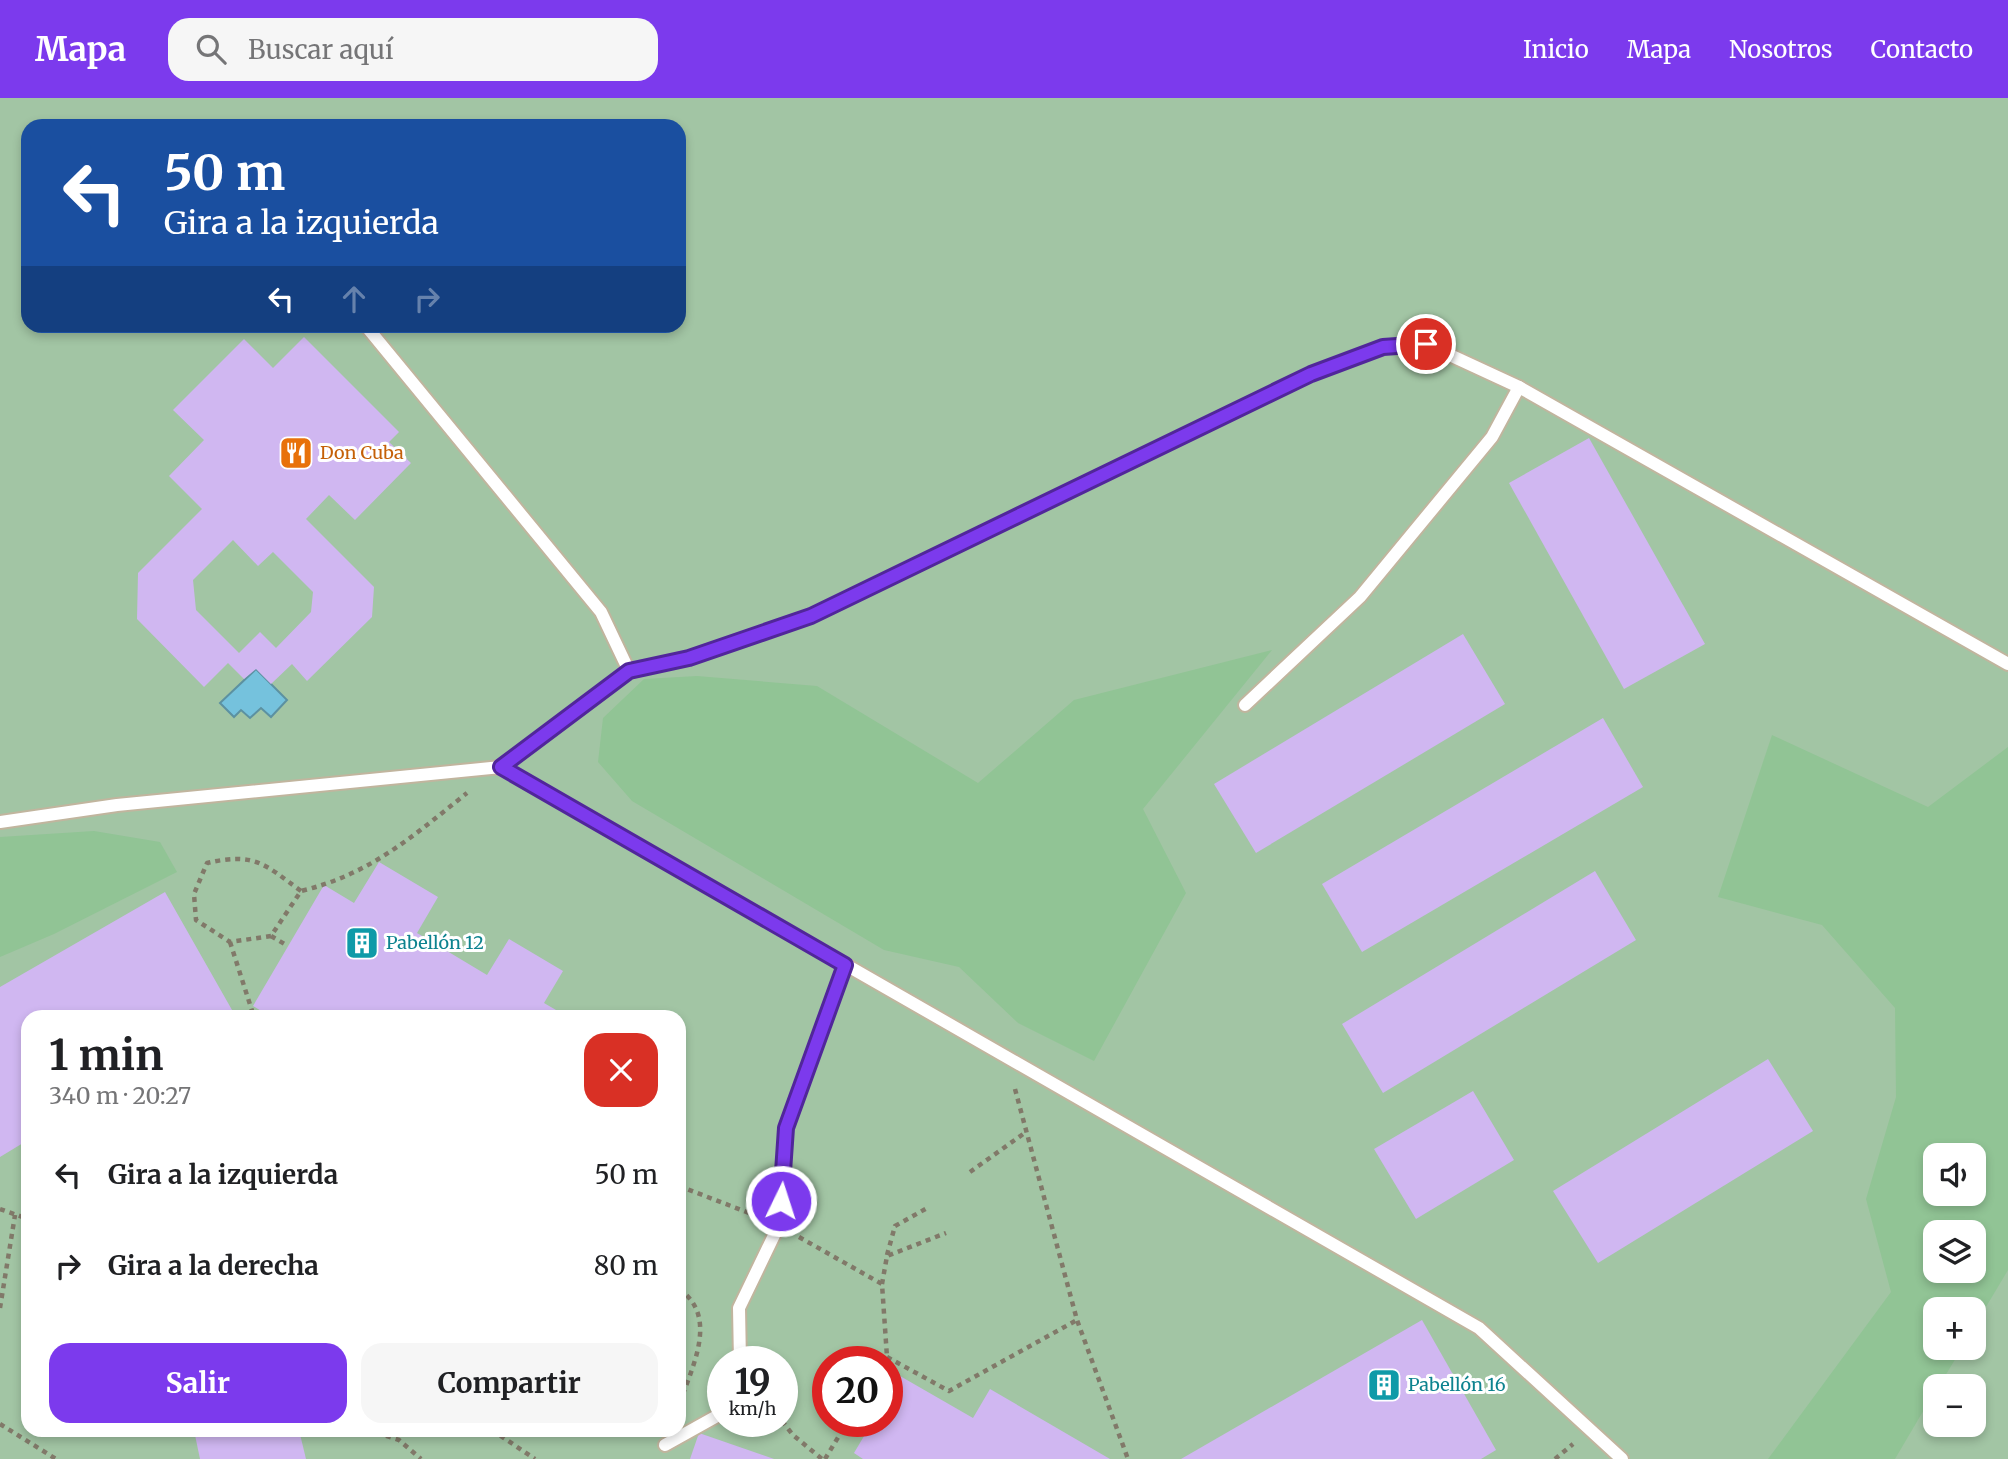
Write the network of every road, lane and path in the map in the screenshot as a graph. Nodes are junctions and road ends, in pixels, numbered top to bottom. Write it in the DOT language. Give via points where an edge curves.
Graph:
graph roads {
  1 [pos="372,333"];
  2 [pos="1519,387"];
  3 [pos="2008,664"];
  4 [pos="629,671"];
  5 [pos="1245,705"];
  6 [pos="501,767"];
  7 [pos="0,822"];
  8 [pos="301,891"];
  9 [pos="271,936"];
  10 [pos="230,942"];
  11 [pos="288,946"];
  12 [pos="845,965"];
  13 [pos="252,1010"];
  14 [pos="1007,1058"];
  15 [pos="1026,1132"];
  16 [pos="970,1172"];
  17 [pos="686,1189"];
  18 [pos="929,1207"];
  19 [pos="0,1209"];
  20 [pos="15,1215"];
  21 [pos="21,1217"];
  22 [pos="779,1225"];
  23 [pos="946,1233"];
  24 [pos="887,1256"];
  25 [pos="882,1284"];
  26 [pos="686,1297"];
  27 [pos="0,1308"];
  28 [pos="1077,1320"];
  29 [pos="740,1346"];
  30 [pos="885,1346"];
  31 [pos="903,1368"];
  32 [pos="686,1385"];
  33 [pos="707,1422"];
  34 [pos="0,1424"];
  35 [pos="686,1433"];
  36 [pos="389,1437"];
  37 [pos="502,1437"];
  38 [pos="679,1437"];
  39 [pos="796,1437"];
  40 [pos="838,1437"];
  41 [pos="665,1445"];
  42 [pos="56,1459"];
  43 [pos="421,1459"];
  44 [pos="535,1459"];
  45 [pos="824,1459"];
  46 [pos="1128,1459"];
  47 [pos="1622,1459"];
  1 -- 4 [label="lane" via="601,612"];
  2 -- 3 [label="lane"];
  2 -- 4 [label="lane" via="1426,344 1383,347 1311,374 811,616 689,658"];
  2 -- 5 [label="lane" via="1492,438 1360,597"];
  4 -- 6 [label="lane"];
  6 -- 7 [label="lane" via="117,805"];
  6 -- 8 [label="path" via="379,862"];
  6 -- 12 [label="lane"];
  8 -- 9 [label="path"];
  8 -- 10 [label="path" via="264,864 237,857 207,863 194,894 196,920"];
  9 -- 10 [label="path"];
  9 -- 11 [label="path"];
  10 -- 13 [label="path"];
  12 -- 14 [label="lane"];
  12 -- 22 [label="lane" via="786,1128"];
  14 -- 15 [label="path"];
  14 -- 47 [label="lane" via="1479,1328"];
  15 -- 16 [label="path"];
  15 -- 28 [label="path"];
  17 -- 22 [label="path"];
  18 -- 24 [label="path" via="895,1226"];
  19 -- 20 [label="path"];
  20 -- 21 [label="path"];
  20 -- 27 [label="path"];
  22 -- 25 [label="path"];
  22 -- 29 [label="lane" via="739,1308"];
  23 -- 24 [label="path"];
  24 -- 25 [label="path"];
  25 -- 30 [label="path"];
  26 -- 32 [label="path" via="697,1310 702,1338"];
  28 -- 31 [label="path" via="949,1391"];
  28 -- 46 [label="path"];
  33 -- 35 [label="lane"];
  34 -- 42 [label="path"];
  36 -- 43 [label="path"];
  37 -- 44 [label="path"];
  38 -- 41 [label="lane"];
  39 -- 45 [label="path"];
  40 -- 45 [label="path"];
}
